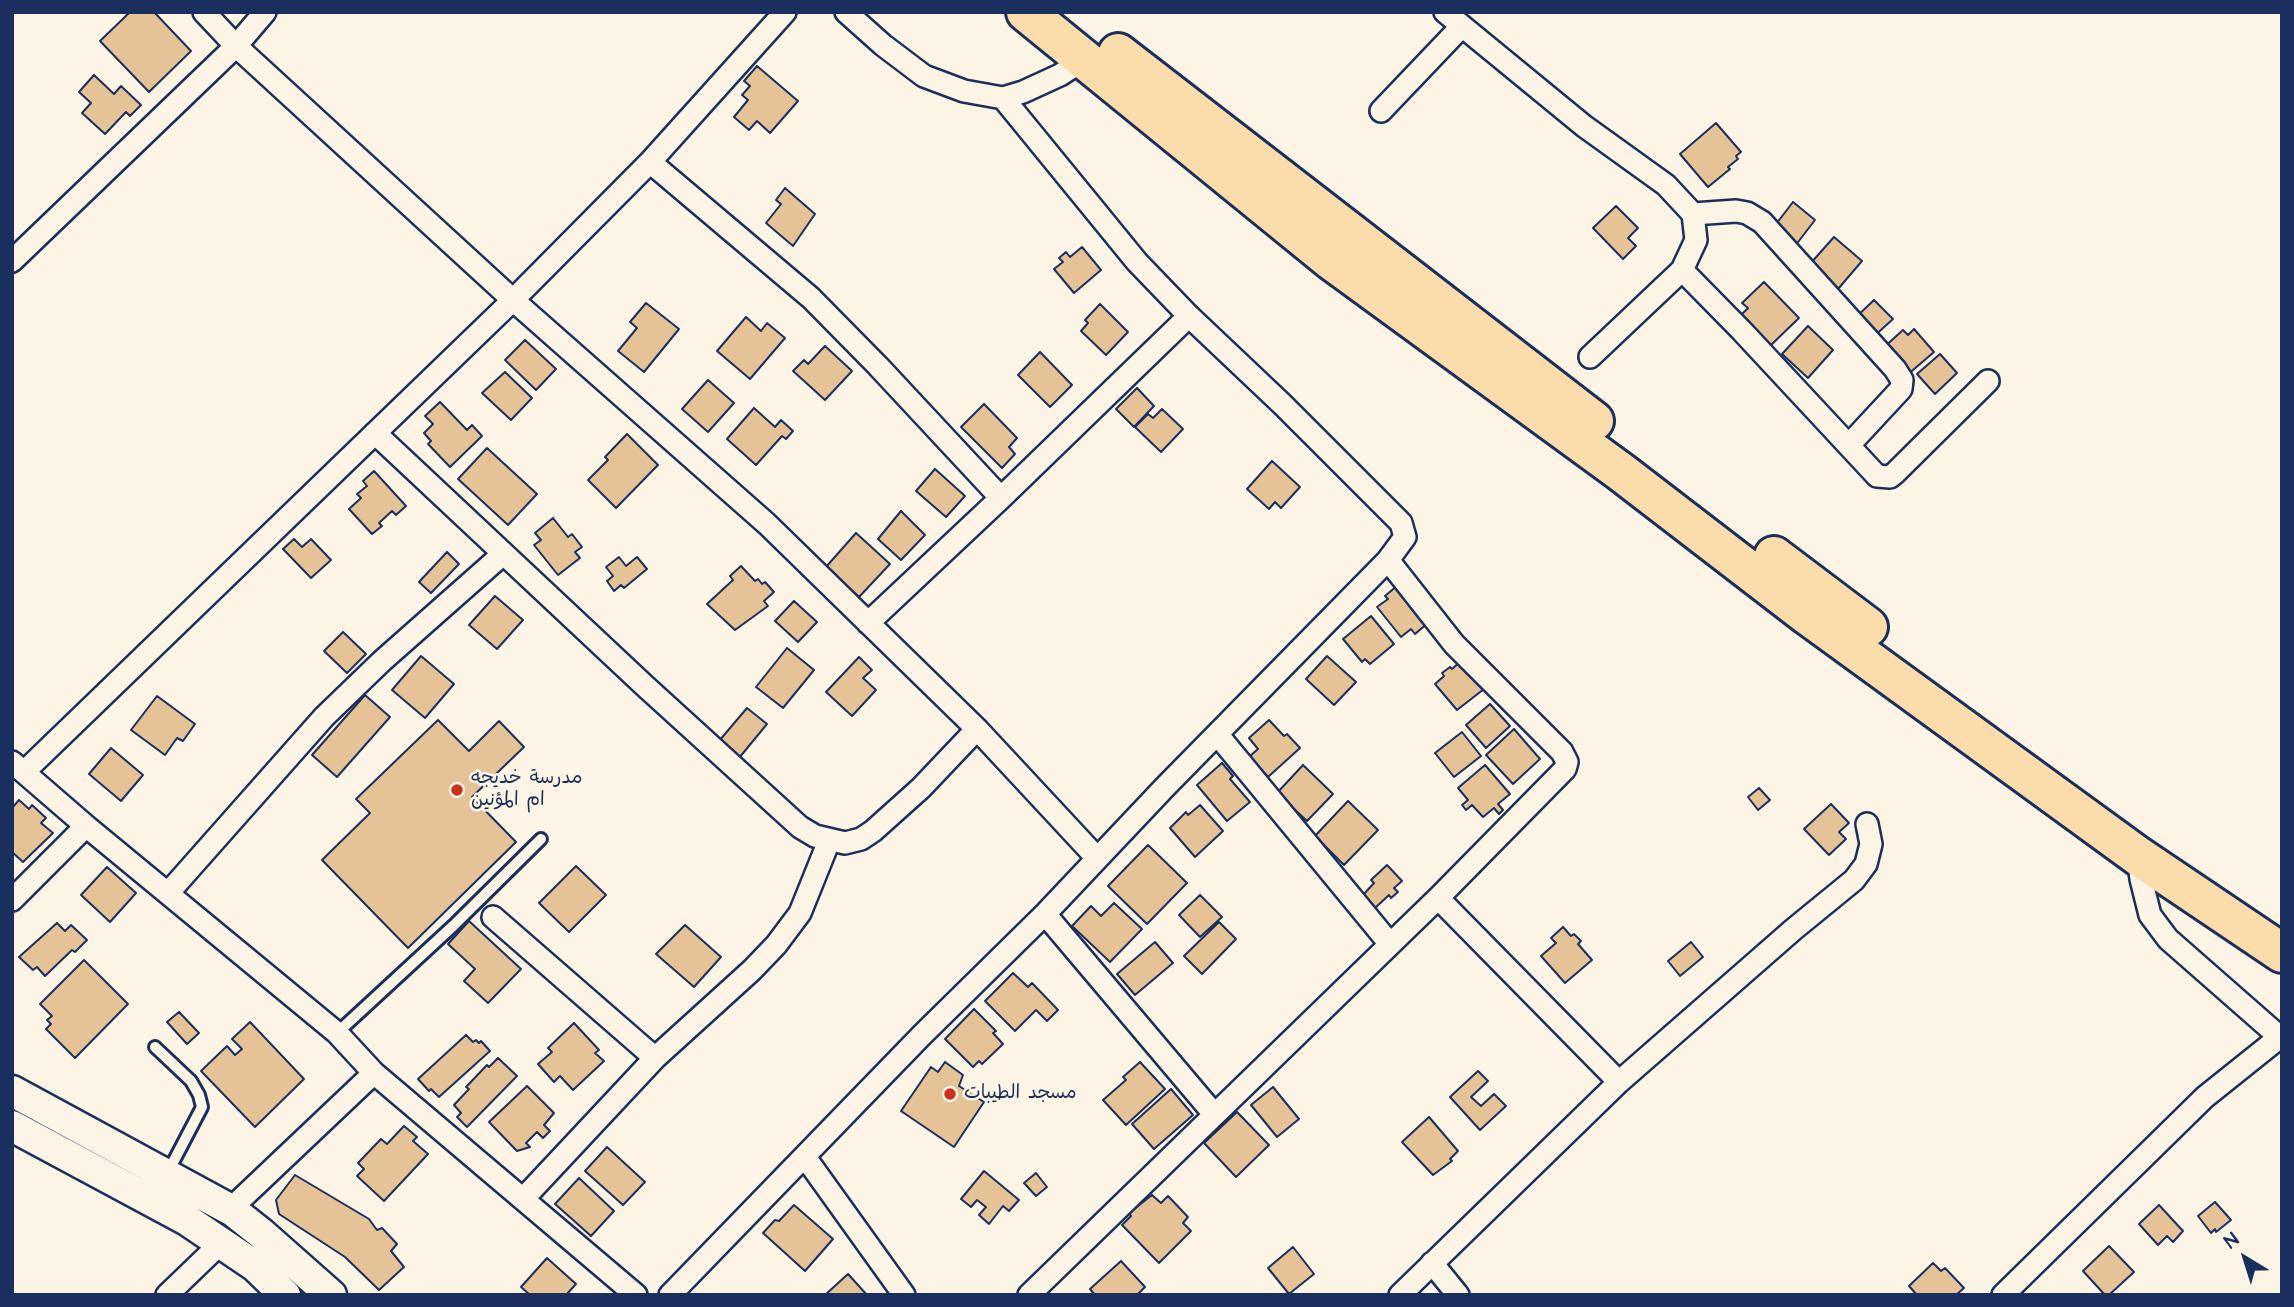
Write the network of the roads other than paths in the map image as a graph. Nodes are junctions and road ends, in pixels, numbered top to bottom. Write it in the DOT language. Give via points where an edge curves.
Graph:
graph roads {
  1 [pos="204,12"];
  2 [pos="265,12"];
  3 [pos="785,12"];
  4 [pos="846,12"];
  5 [pos="1027,12"];
  6 [pos="1068,12"];
  7 [pos="1445,12"];
  8 [pos="1462,26"];
  9 [pos="236,46"];
  10 [pos="1086,58"];
  11 [pos="1003,98"];
  12 [pos="1381,111"];
  13 [pos="650,162"];
  14 [pos="1692,214"];
  15 [pos="12,261"];
  16 [pos="1682,270"];
  17 [pos="513,300"];
  18 [pos="1189,316"];
  19 [pos="1590,356"];
  20 [pos="1989,381"];
  21 [pos="375,433"];
  22 [pos="1849,444"];
  23 [pos="1001,498"];
  24 [pos="503,554"];
  25 [pos="1388,560"];
  26 [pos="868,623"];
  27 [pos="977,729"];
  28 [pos="1217,734"];
  29 [pos="18,767"];
  30 [pos="1867,824"];
  31 [pos="86,826"];
  32 [pos="541,839"];
  33 [pos="829,841"];
  34 [pos="2138,856"];
  35 [pos="1097,858"];
  36 [pos="169,892"];
  37 [pos="1438,898"];
  38 [pos="12,900"];
  39 [pos="1045,914"];
  40 [pos="493,917"];
  41 [pos="2282,925"];
  42 [pos="1390,944"];
  43 [pos="2282,953"];
  44 [pos="337,1033"];
  45 [pos="2281,1038"];
  46 [pos="155,1047"];
  47 [pos="655,1058"];
  48 [pos="374,1073"];
  49 [pos="1619,1082"];
  50 [pos="12,1091"];
  51 [pos="1214,1114"];
  52 [pos="12,1126"];
  53 [pos="805,1157"];
  54 [pos="167,1174"];
  55 [pos="524,1198"];
  56 [pos="233,1211"];
  57 [pos="221,1242"];
  58 [pos="1432,1263"];
  59 [pos="167,1295"];
  60 [pos="285,1295"];
  61 [pos="331,1295"];
  62 [pos="636,1295"];
  63 [pos="670,1295"];
  64 [pos="904,1295"];
  65 [pos="1029,1295"];
  66 [pos="1400,1295"];
  67 [pos="1458,1295"];
  68 [pos="2003,1295"];
  1 -- 9 [label="street"];
  2 -- 9 [label="street"];
  3 -- 13 [label="street"];
  4 -- 11 [label="street" via="924,75 964,91"];
  5 -- 10 [label="highway"];
  6 -- 41 [label="highway" via="1619,440 2119,816"];
  7 -- 8 [label="street"];
  8 -- 12 [label="street"];
  8 -- 14 [label="street" via="1666,185"];
  9 -- 15 [label="street"];
  9 -- 17 [label="street"];
  10 -- 11 [label="street" via="1043,84"];
  10 -- 34 [label="highway" via="1332,261"];
  11 -- 18 [label="street" via="1137,262"];
  13 -- 17 [label="street"];
  13 -- 23 [label="street" via="811,298"];
  14 -- 16 [label="street" via="1696,240"];
  14 -- 22 [label="street" via="1736,211 1762,222 1895,369 1902,380 1901,389"];
  16 -- 19 [label="street"];
  16 -- 22 [label="street"];
  17 -- 21 [label="street"];
  17 -- 26 [label="street" via="729,489"];
  18 -- 23 [label="street"];
  18 -- 25 [label="street" via="1401,523 1405,537"];
  20 -- 22 [label="street" via="1889,477 1870,471"];
  21 -- 24 [label="street"];
  21 -- 29 [label="street"];
  23 -- 26 [label="street"];
  24 -- 33 [label="street" via="800,827"];
  24 -- 36 [label="street" via="324,717"];
  25 -- 28 [label="street"];
  25 -- 37 [label="street" via="1454,643 1567,762 1566,769"];
  26 -- 27 [label="street"];
  27 -- 33 [label="street" via="873,831 845,843"];
  27 -- 35 [label="street"];
  28 -- 35 [label="street"];
  28 -- 42 [label="street"];
  29 -- 31 [label="street"];
  30 -- 49 [label="street" via="1871,845 1866,864 1854,880"];
  31 -- 36 [label="street"];
  31 -- 38 [label="street"];
  32 -- 44 [label="lane"];
  33 -- 47 [label="street" via="800,914 776,945"];
  34 -- 43 [label="highway"];
  34 -- 45 [label="street" via="2150,915 2168,939"];
  35 -- 39 [label="street"];
  36 -- 44 [label="street"];
  37 -- 42 [label="street"];
  37 -- 49 [label="street"];
  39 -- 51 [label="street"];
  39 -- 53 [label="street"];
  40 -- 47 [label="street"];
  42 -- 51 [label="street"];
  44 -- 48 [label="street"];
  45 -- 68 [label="street" via="2205,1097"];
  46 -- 54 [label="lane" via="191,1081 202,1107"];
  47 -- 55 [label="street"];
  48 -- 55 [label="street"];
  48 -- 56 [label="street"];
  49 -- 58 [label="street"];
  50 -- 54 [label="main road"];
  51 -- 65 [label="street"];
  52 -- 57 [label="main road"];
  53 -- 63 [label="street"];
  53 -- 64 [label="street"];
  54 -- 56 [label="main road"];
  55 -- 62 [label="street"];
  56 -- 61 [label="main road"];
  57 -- 59 [label="street"];
  57 -- 60 [label="main road"];
  58 -- 66 [label="street"];
  58 -- 67 [label="street"];
}
